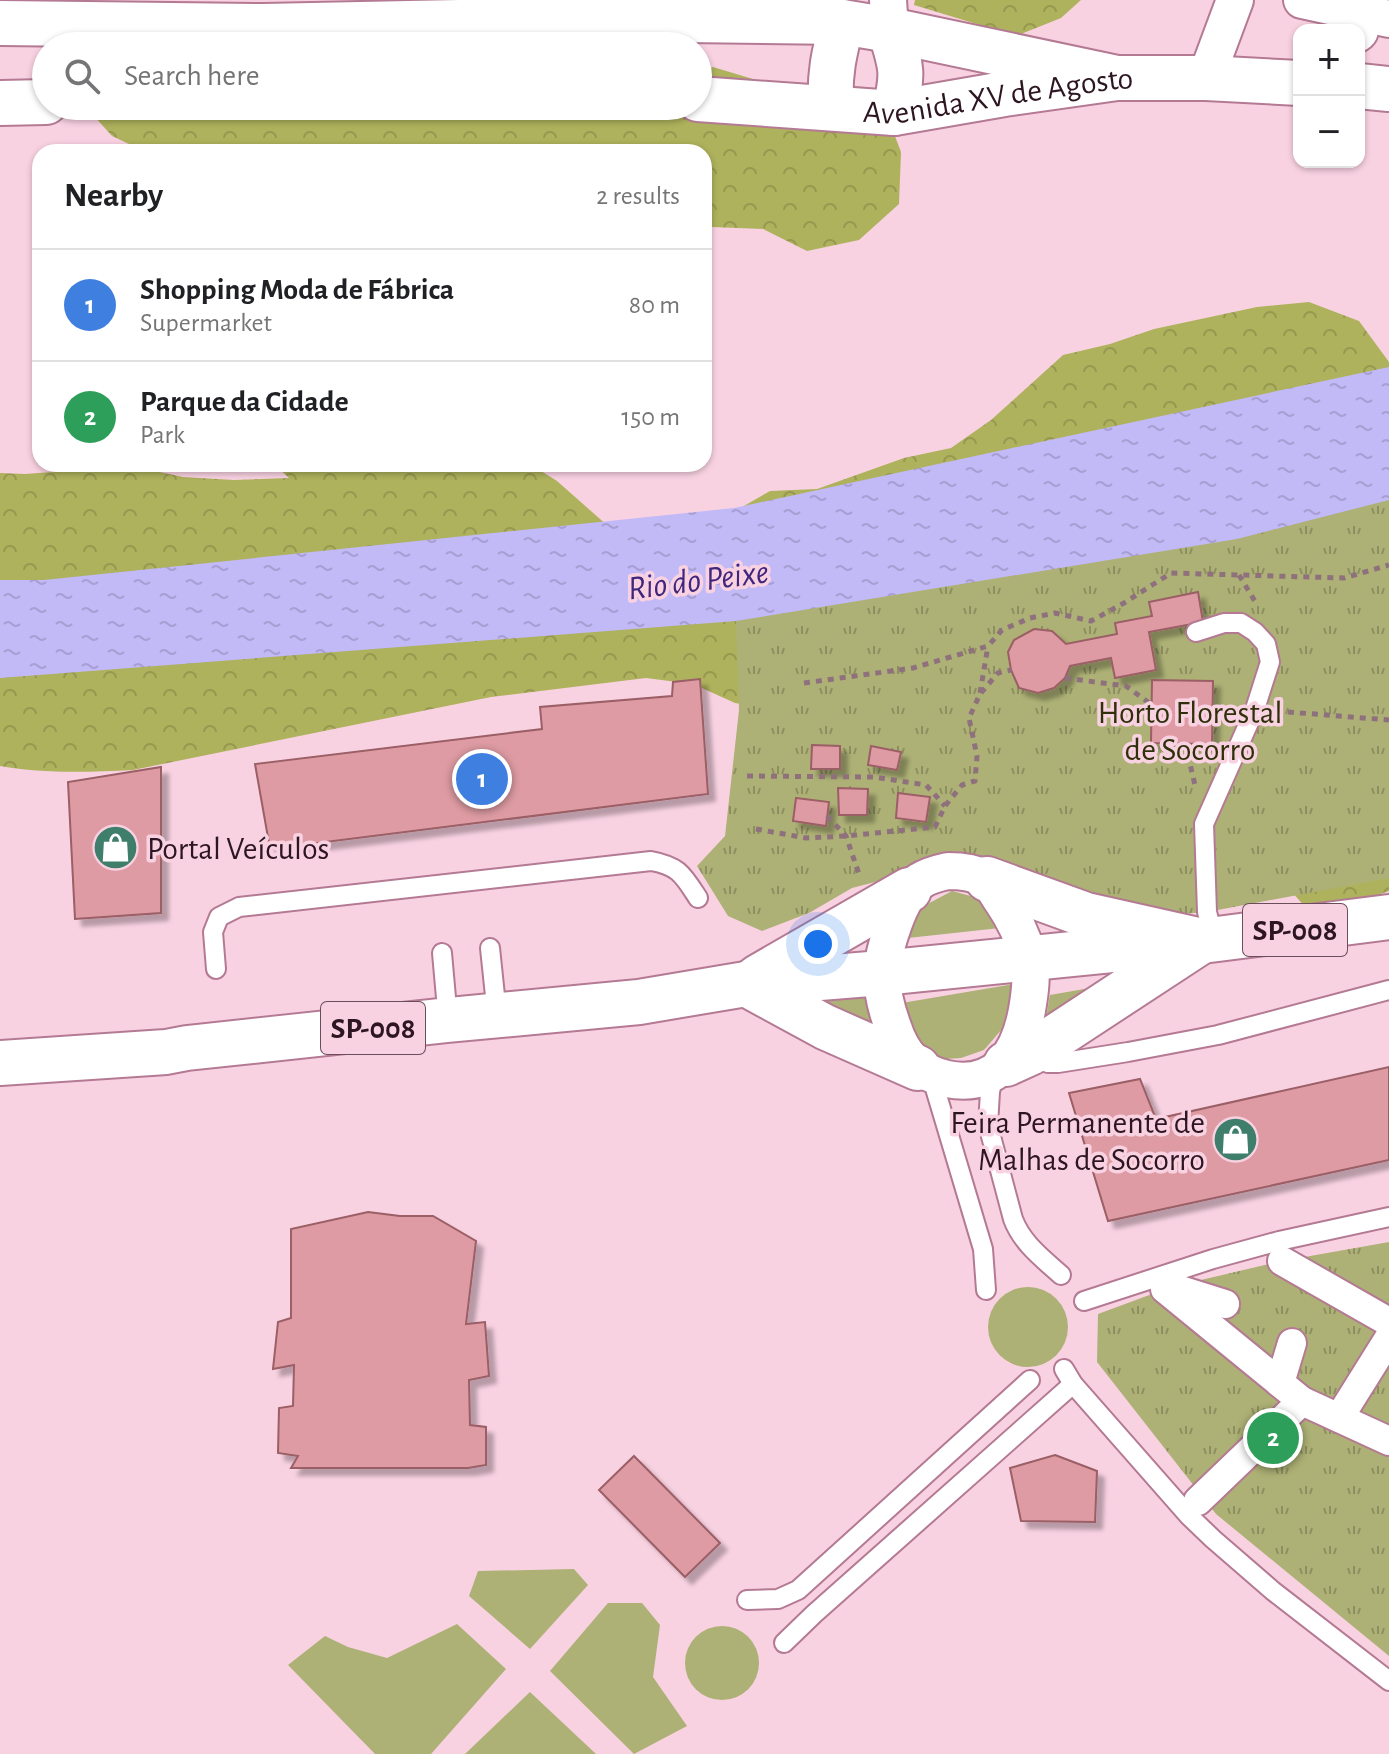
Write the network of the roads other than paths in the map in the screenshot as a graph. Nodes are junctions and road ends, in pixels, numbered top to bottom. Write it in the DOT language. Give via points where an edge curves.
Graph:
graph roads {
  1 [pos="1235,0"];
  2 [pos="1302,0"];
  3 [pos="842,11"];
  4 [pos="889,15"];
  5 [pos="1367,20"];
  6 [pos="0,23"];
  7 [pos="1117,78"];
  8 [pos="1206,78"];
  9 [pos="1293,83"];
  10 [pos="1365,87"];
  11 [pos="1389,89"];
  12 [pos="712,100"];
  13 [pos="32,102"];
  14 [pos="0,103"];
  15 [pos="831,108"];
  16 [pos="894,113"];
  17 [pos="1196,632"];
  18 [pos="987,879"];
  19 [pos="909,890"];
  20 [pos="698,898"];
  21 [pos="1389,917"];
  22 [pos="1208,940"];
  23 [pos="490,948"];
  24 [pos="442,953"];
  25 [pos="1028,958"];
  26 [pos="216,969"];
  27 [pos="882,973"];
  28 [pos="746,984"];
  29 [pos="1389,990"];
  30 [pos="497,1015"];
  31 [pos="448,1020"];
  32 [pos="1029,1059"];
  33 [pos="0,1063"];
  34 [pos="925,1072"];
  35 [pos="1389,1217"];
  36 [pos="1282,1261"];
  37 [pos="1061,1275"];
  38 [pos="986,1290"];
  39 [pos="1084,1301"];
  40 [pos="1225,1304"];
  41 [pos="1389,1322"];
  42 [pos="1389,1338"];
  43 [pos="1292,1343"];
  44 [pos="1030,1380"];
  45 [pos="1280,1383"];
  46 [pos="1302,1401"];
  47 [pos="1339,1418"];
  48 [pos="1389,1441"];
  49 [pos="1198,1501"];
  50 [pos="747,1600"];
  51 [pos="784,1643"];
  52 [pos="1389,1681"];
  1 -- 8 [label="street"];
  2 -- 5 [label="street"];
  3 -- 4 [label="main road"];
  3 -- 6 [label="main road" via="263,26"];
  3 -- 15 [label="main road" via="829,82"];
  4 -- 7 [label="main road"];
  4 -- 16 [label="main road" via="902,83"];
  7 -- 8 [label="main road, Avenida XV de Agosto"];
  7 -- 16 [label="main road, Avenida XV de Agosto"];
  8 -- 9 [label="main road, Avenida XV de Agosto"];
  10 -- 11 [label="main road"];
  12 -- 15 [label="main road, Avenida XV de Agosto"];
  13 -- 14 [label="main road"];
  15 -- 16 [label="main road, Avenida XV de Agosto"];
  17 -- 22 [label="lane" via="1241,623 1266,644 1270,662 1204,824"];
  18 -- 19 [label="street" via="948,871"];
  18 -- 22 [label="main road" via="1086,915"];
  18 -- 25 [label="street" via="1008,910"];
  19 -- 27 [label="street"];
  19 -- 28 [label="main road"];
  20 -- 26 [label="lane" via="681,871 651,861 239,907 219,917 213,932"];
  21 -- 22 [label="main road, SP-008"];
  22 -- 25 [label="main road, SP-008"];
  22 -- 32 [label="main road"];
  23 -- 30 [label="lane"];
  24 -- 31 [label="lane"];
  25 -- 27 [label="main road, SP-008"];
  25 -- 32 [label="street" via="1030,990 1017,1047"];
  27 -- 28 [label="main road, SP-008"];
  27 -- 34 [label="street" via="894,1032"];
  28 -- 30 [label="main road, SP-008" via="639,1002"];
  28 -- 34 [label="main road"];
  29 -- 32 [label="lane" via="1218,1035"];
  30 -- 31 [label="main road, SP-008"];
  31 -- 33 [label="main road, SP-008" via="166,1052"];
  32 -- 34 [label="street" via="957,1081"];
  32 -- 37 [label="lane" via="990,1092 988,1125 1017,1230"];
  34 -- 38 [label="lane" via="983,1249"];
  35 -- 39 [label="lane" via="1213,1259"];
  36 -- 41 [label="street"];
  40 -- 45 [label="street" via="1168,1288"];
  42 -- 47 [label="street"];
  43 -- 45 [label="street"];
  44 -- 50 [label="lane" via="798,1590 778,1599"];
  45 -- 46 [label="street"];
  46 -- 47 [label="street"];
  46 -- 49 [label="street"];
  47 -- 48 [label="street"];
  51 -- 52 [label="lane" via="1069,1377 1213,1539"];
}
